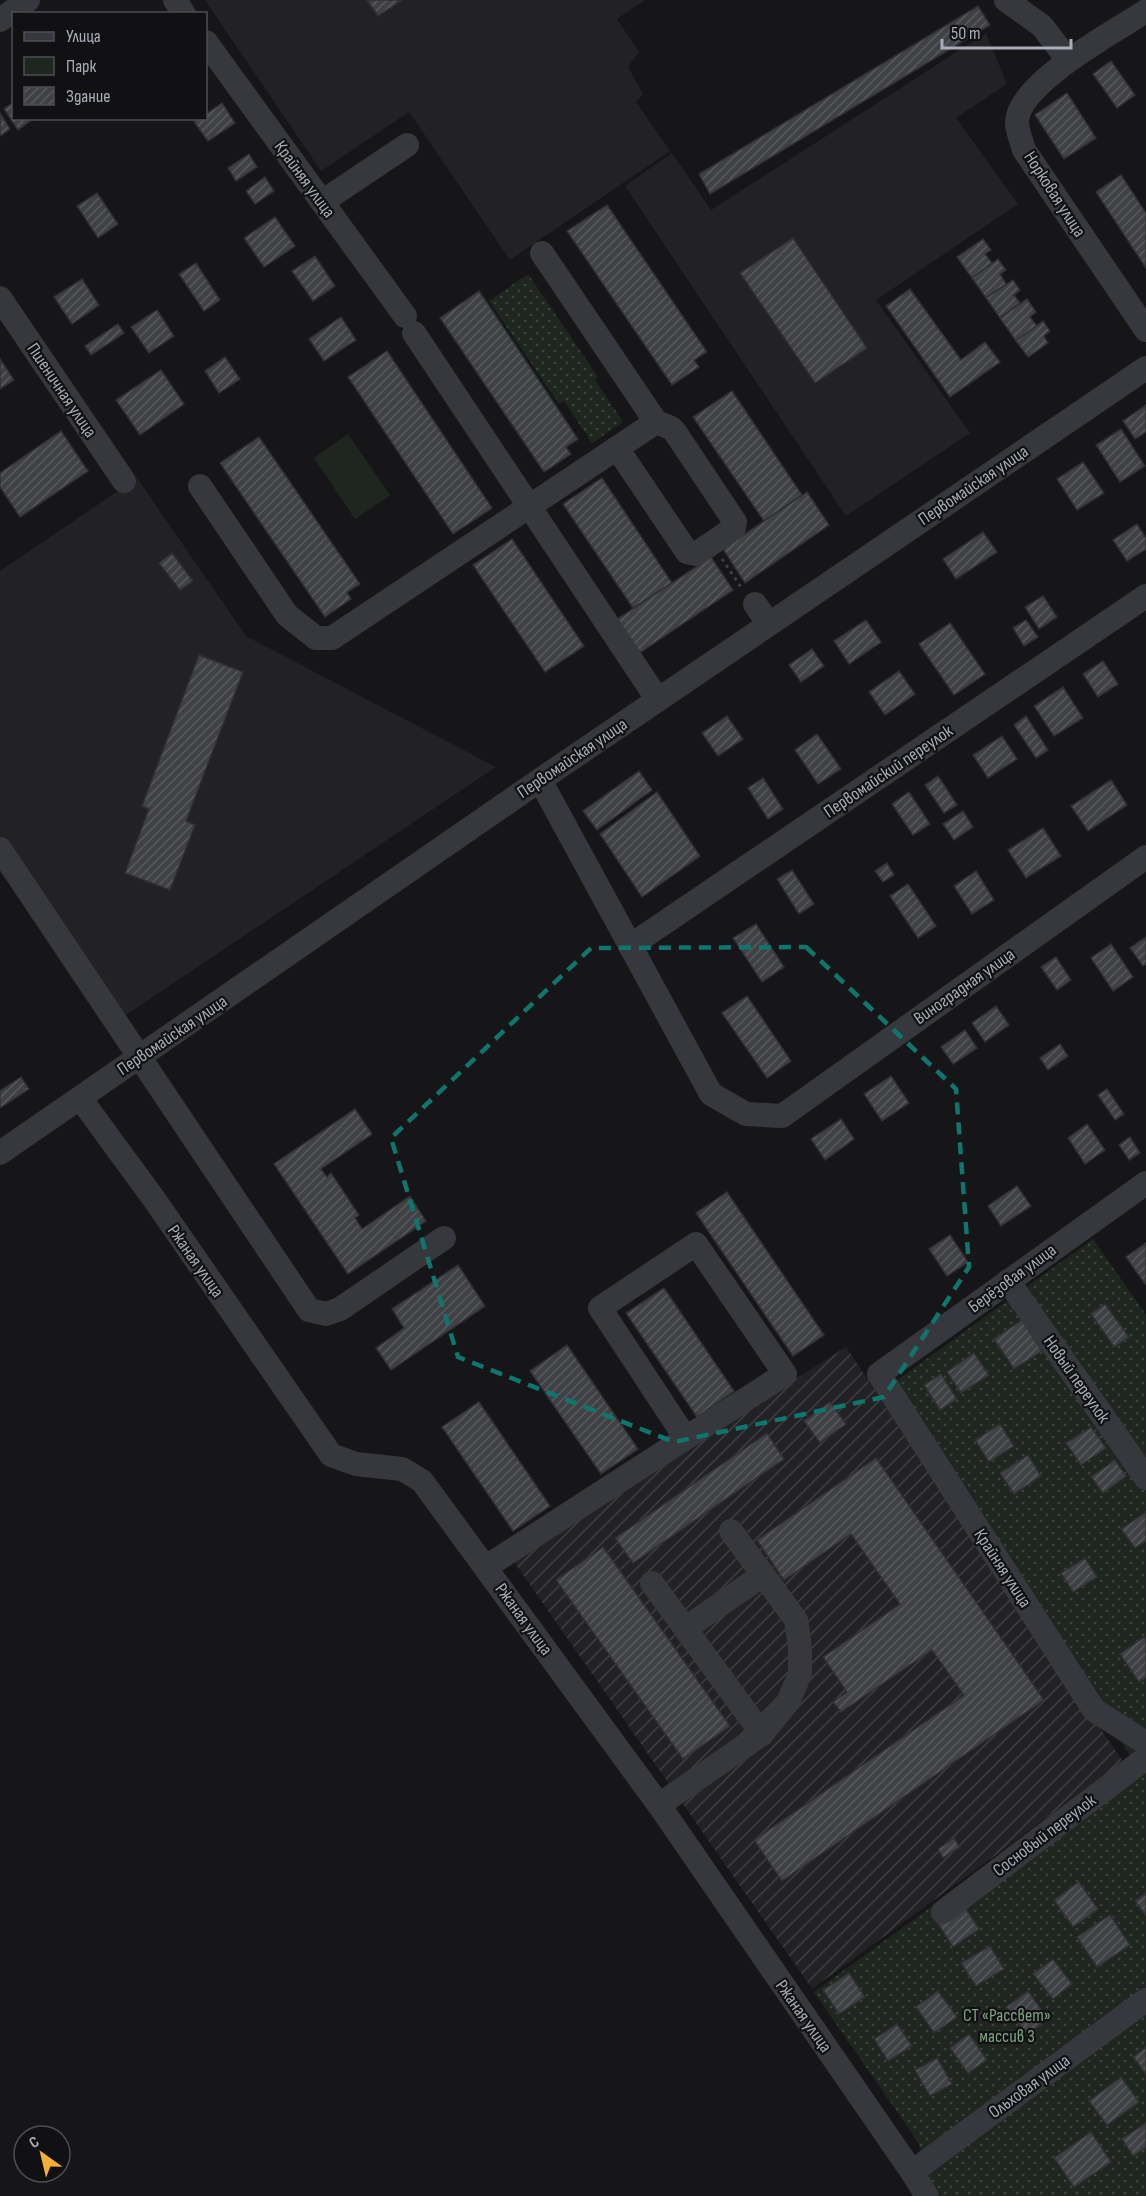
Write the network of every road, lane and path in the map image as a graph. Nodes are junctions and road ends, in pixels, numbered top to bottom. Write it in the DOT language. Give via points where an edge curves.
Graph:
graph roads {
  1 [pos="28,0"];
  2 [pos="1006,0"];
  3 [pos="1141,8"];
  4 [pos="0,20"];
  5 [pos="207,43"];
  6 [pos="1068,60"];
  7 [pos="407,145"];
  8 [pos="322,202"];
  9 [pos="542,253"];
  10 [pos="0,298"];
  11 [pos="1146,330"];
  12 [pos="1146,368"];
  13 [pos="656,422"];
  14 [pos="617,448"];
  15 [pos="124,481"];
  16 [pos="200,486"];
  17 [pos="529,506"];
  18 [pos="711,543"];
  19 [pos="1146,596"];
  20 [pos="756,607"];
  21 [pos="658,700"];
  22 [pos="540,780"];
  23 [pos="0,849"];
  24 [pos="1146,857"];
  25 [pos="630,946"];
  26 [pos="139,1057"];
  27 [pos="80,1098"];
  28 [pos="0,1153"];
  29 [pos="1146,1183"];
  30 [pos="444,1238"];
  31 [pos="1008,1281"];
  32 [pos="879,1374"];
  33 [pos="685,1437"];
  34 [pos="1146,1478"];
  35 [pos="731,1531"];
  36 [pos="486,1567"];
  37 [pos="763,1575"];
  38 [pos="652,1583"];
  39 [pos="686,1628"];
  40 [pos="762,1734"];
  41 [pos="1146,1743"];
  42 [pos="1146,1758"];
  43 [pos="659,1805"];
  44 [pos="943,1912"];
  45 [pos="1146,2000"];
  46 [pos="912,2172"];
  47 [pos="927,2196"];
  1 -- 4 [label="street"];
  2 -- 6 [label="street" via="1042,26"];
  3 -- 6 [label="street, Норковая улица"];
  5 -- 8 [label="street, Крайняя улица"];
  6 -- 11 [label="street, Норковая улица" via="1027,98 1017,122 1024,150"];
  7 -- 8 [label="street"];
  8 -- 17 [label="street, Крайняя улица"];
  9 -- 13 [label="street"];
  10 -- 15 [label="street, Пшеничная улица"];
  12 -- 20 [label="street, Первомайская улица"];
  13 -- 14 [label="street"];
  13 -- 18 [label="street" via="675,432 735,522 734,528"];
  14 -- 17 [label="street"];
  14 -- 18 [label="street" via="687,552 696,554"];
  16 -- 17 [label="street" via="287,615 316,638 324,639 332,638"];
  17 -- 21 [label="street, Крайняя улица"];
  18 -- 20 [label="path"];
  19 -- 25 [label="street, Первомайский переулок"];
  20 -- 21 [label="street, Первомайская улица"];
  21 -- 22 [label="street, Первомайская улица"];
  22 -- 25 [label="street"];
  22 -- 26 [label="street, Первомайская улица"];
  23 -- 26 [label="street"];
  24 -- 25 [label="street, Виноградная улица" via="782,1116 746,1114 711,1094"];
  26 -- 27 [label="street, Первомайская улица"];
  26 -- 30 [label="street" via="309,1310 326,1314 340,1309"];
  27 -- 28 [label="street, Первомайская улица"];
  27 -- 36 [label="street, Ржаная улица" via="331,1455 356,1464 402,1469 422,1481"];
  29 -- 31 [label="street, Берёзовая улица"];
  31 -- 32 [label="street, Берёзовая улица"];
  31 -- 34 [label="street, Новый переулок"];
  32 -- 41 [label="street, Крайняя улица" via="1094,1710"];
  33 -- 33 [label="street" via="785,1374 696,1244 600,1308"];
  33 -- 36 [label="street"];
  35 -- 37 [label="street"];
  36 -- 43 [label="street, Ржаная улица"];
  37 -- 39 [label="street"];
  37 -- 40 [label="street" via="796,1620 800,1674 788,1702"];
  38 -- 39 [label="street"];
  39 -- 40 [label="street"];
  40 -- 43 [label="street"];
  42 -- 44 [label="street, Сосновый переулок"];
  43 -- 46 [label="street, Ржаная улица"];
  45 -- 46 [label="street, Ольховая улица"];
  46 -- 47 [label="street, Ржаная улица"];
}
